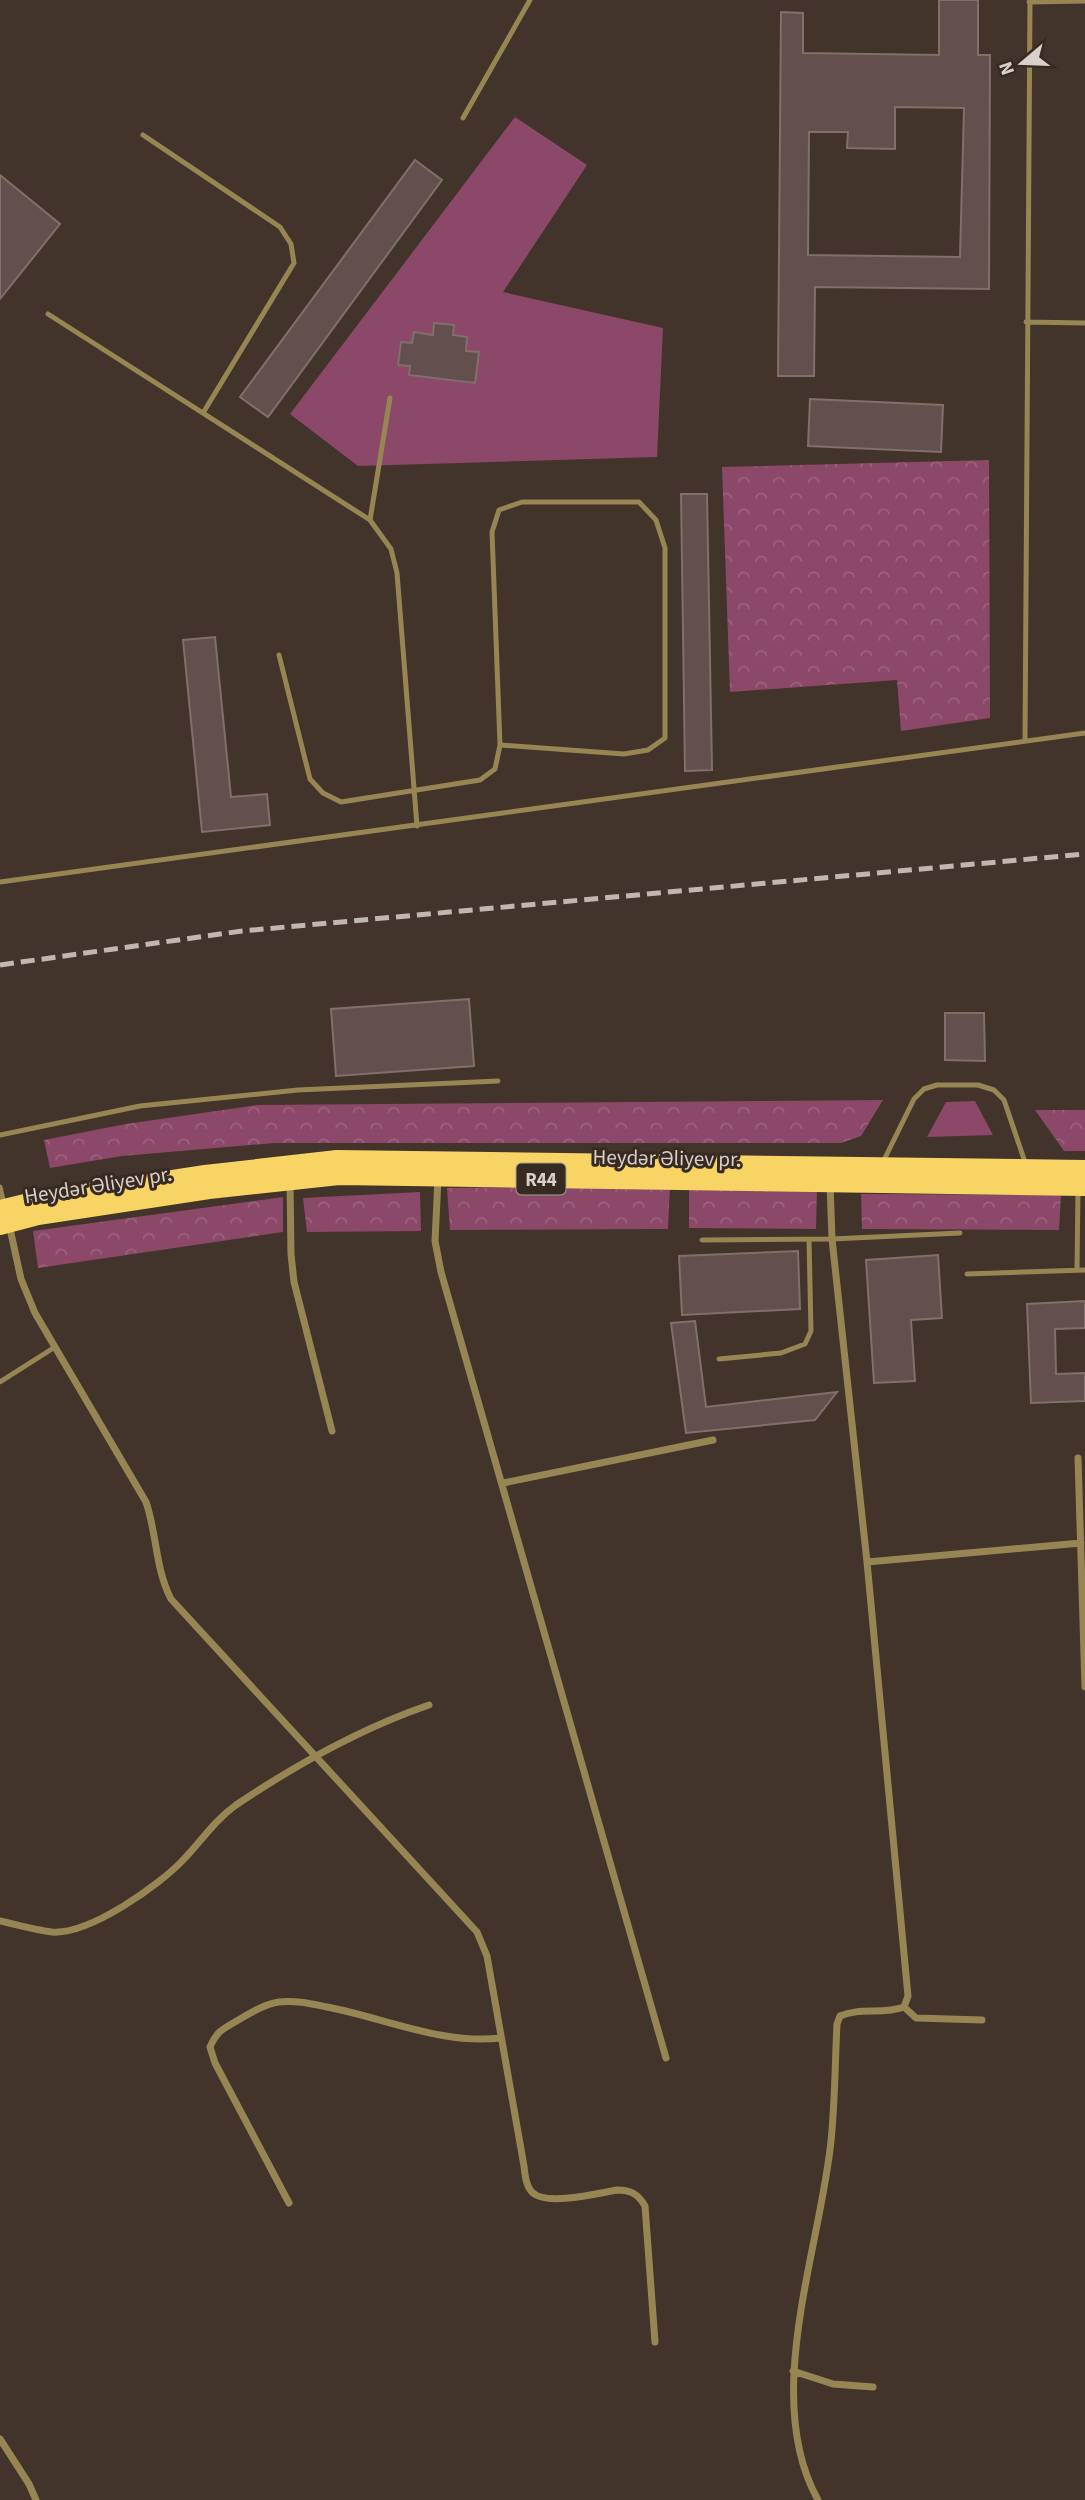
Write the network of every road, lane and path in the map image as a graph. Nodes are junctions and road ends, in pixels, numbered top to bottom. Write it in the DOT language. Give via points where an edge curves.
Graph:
graph roads {
  1 [pos="530,0"];
  2 [pos="1030,1"];
  3 [pos="1085,1"];
  4 [pos="463,118"];
  5 [pos="143,135"];
  6 [pos="48,314"];
  7 [pos="1026,321"];
  8 [pos="1085,323"];
  9 [pos="390,398"];
  10 [pos="203,413"];
  11 [pos="370,520"];
  12 [pos="279,656"];
  13 [pos="1085,733"];
  14 [pos="1025,740"];
  15 [pos="500,745"];
  16 [pos="414,790"];
  17 [pos="417,827"];
  18 [pos="0,882"];
  19 [pos="498,1081"];
  20 [pos="0,1135"];
  21 [pos="881,1166"];
  22 [pos="1027,1168"];
  23 [pos="1085,1169"];
  24 [pos="438,1178"];
  25 [pos="290,1181"];
  26 [pos="830,1183"];
  27 [pos="0,1187"];
  28 [pos="1082,1187"];
  29 [pos="3,1216"];
  30 [pos="960,1233"];
  31 [pos="809,1239"];
  32 [pos="832,1239"];
  33 [pos="702,1240"];
  34 [pos="1077,1270"];
  35 [pos="1085,1270"];
  36 [pos="967,1274"];
  37 [pos="55,1347"];
  38 [pos="719,1359"];
  39 [pos="0,1382"];
  40 [pos="332,1431"];
  41 [pos="713,1440"];
  42 [pos="1078,1458"];
  43 [pos="503,1483"];
  44 [pos="1081,1543"];
  45 [pos="867,1562"];
  46 [pos="1085,1687"];
  47 [pos="429,1705"];
  48 [pos="314,1757"];
  49 [pos="0,1921"];
  50 [pos="904,2007"];
  51 [pos="982,2020"];
  52 [pos="501,2038"];
  53 [pos="666,2058"];
  54 [pos="289,2203"];
  55 [pos="655,2342"];
  56 [pos="793,2371"];
  57 [pos="873,2388"];
  58 [pos="0,2439"];
  59 [pos="36,2500"];
  60 [pos="818,2500"];
  1 -- 4 [label="lane"];
  2 -- 3 [label="lane"];
  2 -- 7 [label="lane"];
  5 -- 10 [label="lane" via="280,227 291,244 294,263"];
  6 -- 10 [label="lane"];
  7 -- 8 [label="lane"];
  7 -- 14 [label="lane"];
  9 -- 11 [label="lane"];
  10 -- 11 [label="lane"];
  11 -- 16 [label="lane" via="391,549 397,573"];
  12 -- 16 [label="lane" via="310,779 323,793 341,802"];
  13 -- 14 [label="lane"];
  14 -- 17 [label="lane"];
  15 -- 15 [label="lane" via="492,532 499,510 522,502 639,502 656,520 666,548 665,738 648,750 624,754"];
  15 -- 16 [label="lane" via="495,769 480,780"];
  16 -- 17 [label="lane"];
  17 -- 18 [label="lane"];
  19 -- 20 [label="lane" via="298,1090 140,1106"];
  21 -- 22 [label="main road, Heydər Əliyev pr. / R44"];
  21 -- 22 [label="lane" via="914,1099 924,1089 978,1085 994,1090 1004,1100"];
  21 -- 29 [label="main road, Heydər Əliyev pr. / R44" via="337,1159 37,1200"];
  22 -- 23 [label="main road, Heydər Əliyev pr. / R44"];
  24 -- 25 [label="main road, Heydər Əliyev pr. / R44" via="339,1176"];
  24 -- 26 [label="main road, Heydər Əliyev pr. / R44"];
  24 -- 43 [label="street" via="435,1241 441,1272"];
  25 -- 29 [label="main road, Heydər Əliyev pr. / R44" via="38,1216"];
  25 -- 40 [label="street" via="294,1282"];
  26 -- 28 [label="main road, Heydər Əliyev pr. / R44"];
  26 -- 32 [label="street"];
  27 -- 29 [label="lane"];
  28 -- 34 [label="lane"];
  29 -- 37 [label="street" via="21,1279"];
  30 -- 32 [label="lane"];
  31 -- 32 [label="lane"];
  31 -- 33 [label="lane"];
  31 -- 38 [label="lane" via="811,1331 805,1344 781,1353"];
  32 -- 45 [label="street"];
  34 -- 35 [label="lane"];
  34 -- 36 [label="lane"];
  37 -- 39 [label="lane"];
  37 -- 48 [label="street" via="146,1502 162,1580 171,1599"];
  41 -- 43 [label="street"];
  42 -- 44 [label="street"];
  43 -- 53 [label="street"];
  44 -- 45 [label="street"];
  44 -- 46 [label="street"];
  45 -- 50 [label="street" via="908,1996"];
  47 -- 48 [label="street" via="385,1720"];
  48 -- 49 [label="street" via="234,1807 158,1884 84,1927 54,1932"];
  48 -- 52 [label="street" via="477,1932 487,1956"];
  50 -- 51 [label="street" via="916,2018"];
  50 -- 56 [label="street" via="849,2012 840,2016 837,2024 831,2142"];
  52 -- 54 [label="street" via="455,2039 301,2002 259,2007 215,2034 210,2047 215,2063"];
  52 -- 55 [label="street" via="525,2175 533,2193 547,2200 629,2190 645,2206"];
  56 -- 57 [label="street" via="833,2384"];
  56 -- 60 [label="street" via="797,2438 808,2482"];
  58 -- 59 [label="street"];
}
